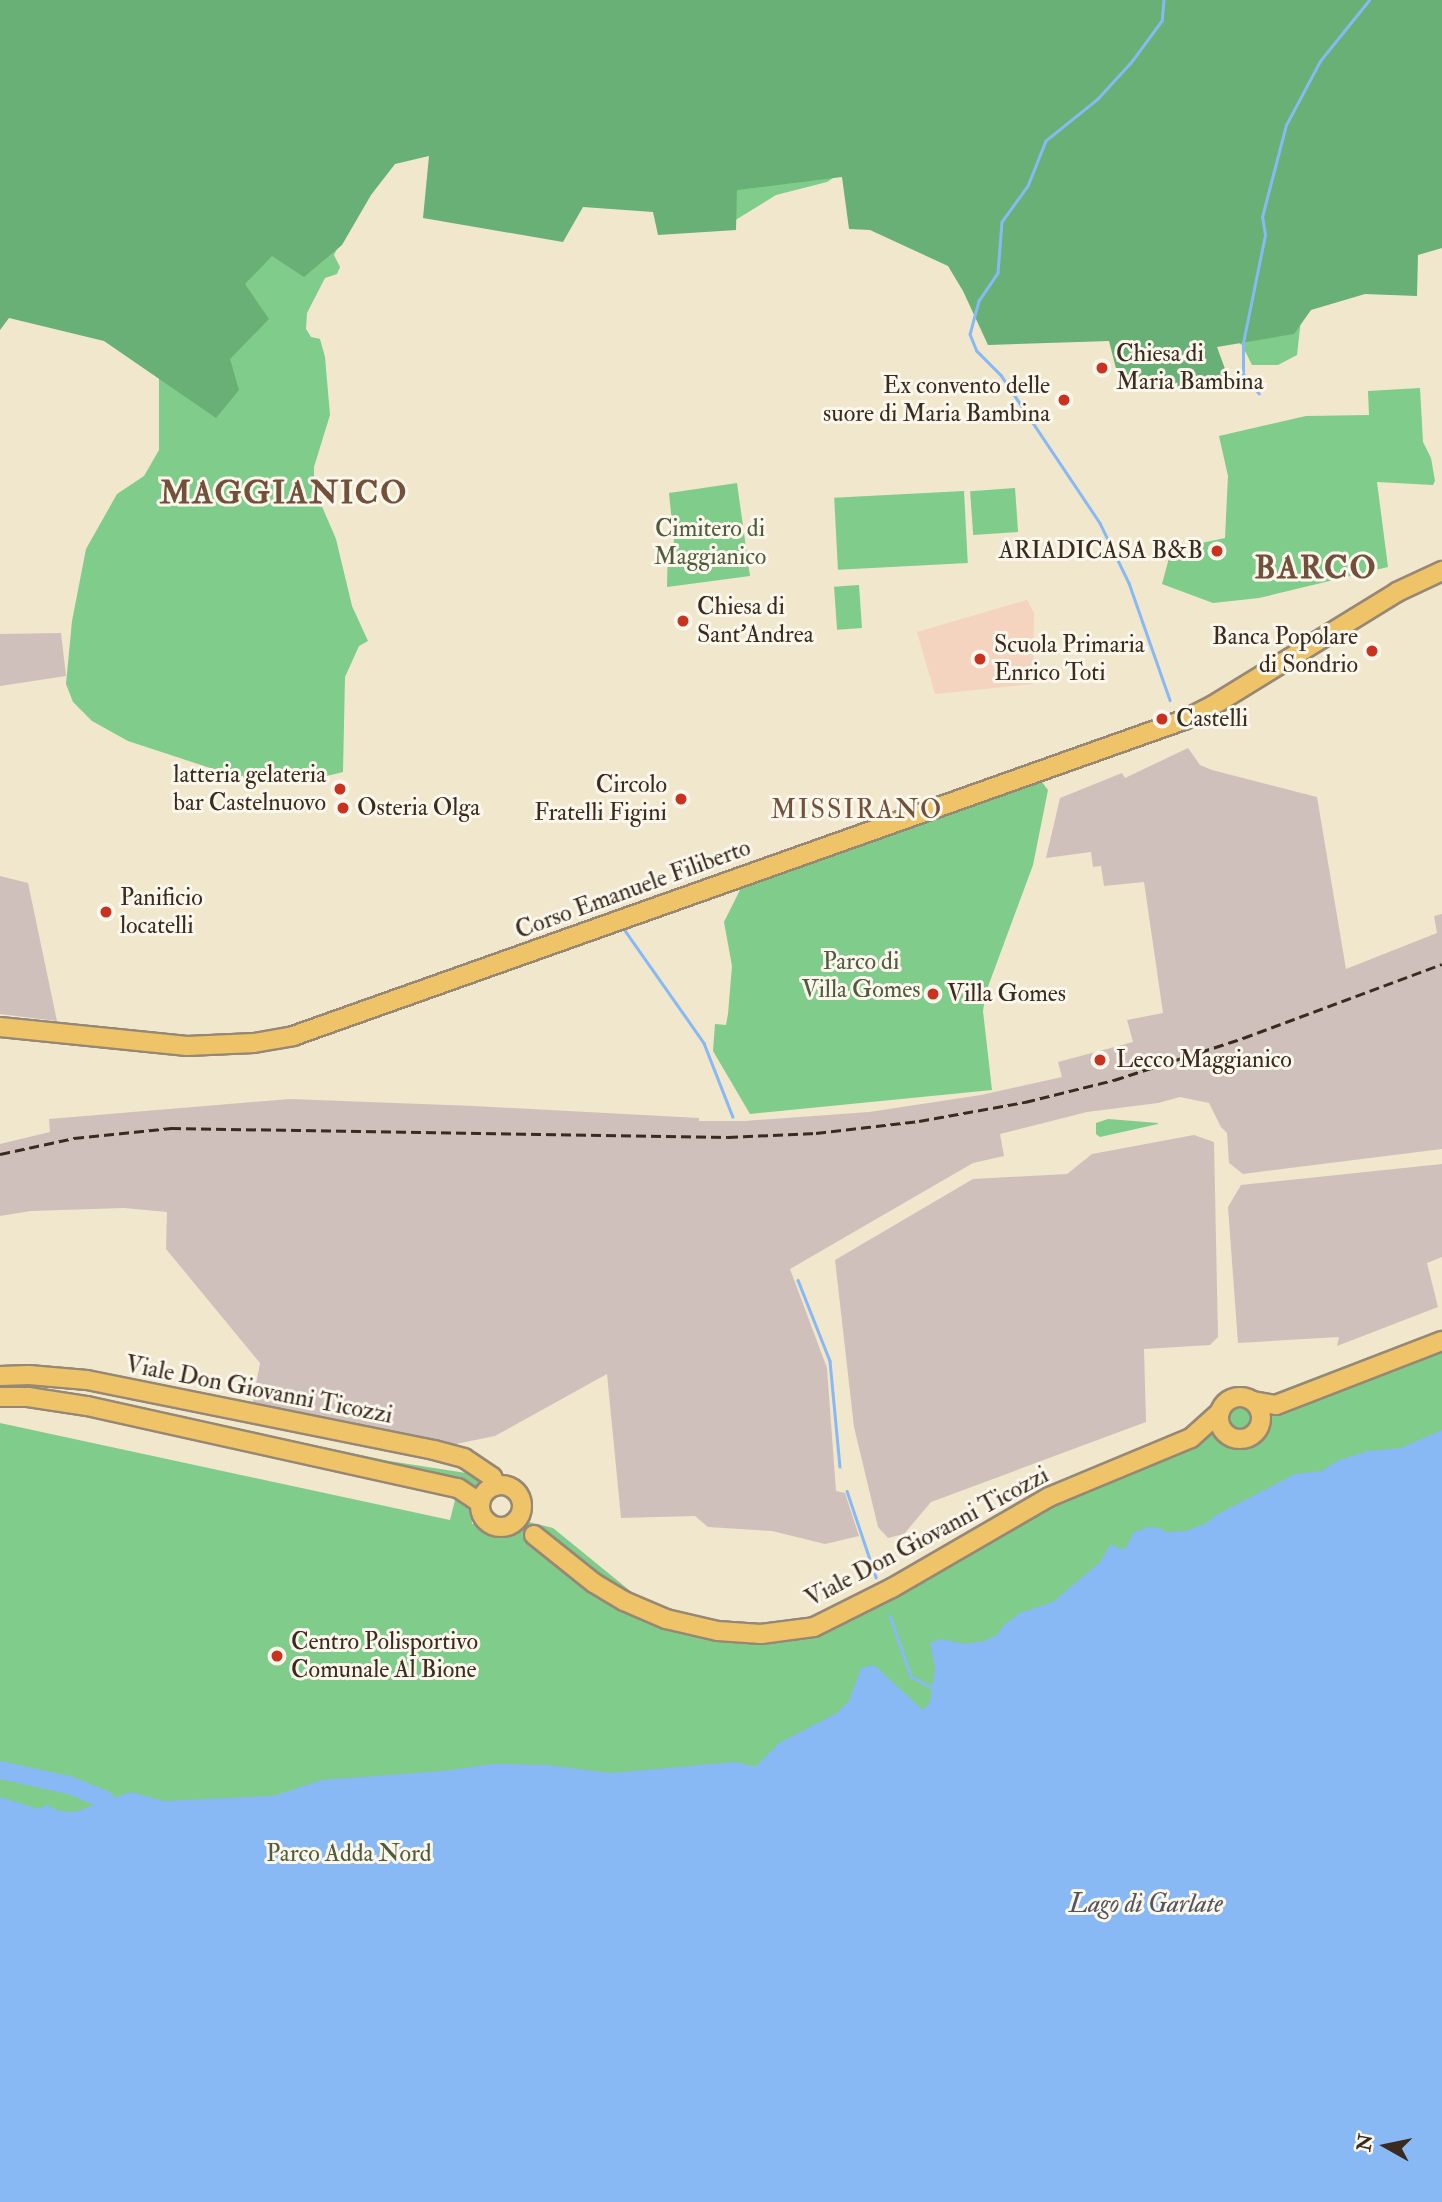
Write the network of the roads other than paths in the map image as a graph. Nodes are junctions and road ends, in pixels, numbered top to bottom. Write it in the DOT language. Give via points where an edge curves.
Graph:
graph roads {
  1 [pos="1442,571"];
  2 [pos="0,1027"];
  3 [pos="1442,1340"];
  4 [pos="0,1376"];
  5 [pos="0,1397"];
  6 [pos="1252,1401"];
  7 [pos="1276,1405"];
  8 [pos="1220,1412"];
  9 [pos="1260,1426"];
  10 [pos="1230,1437"];
  11 [pos="1191,1438"];
  12 [pos="497,1486"];
  13 [pos="480,1503"];
  14 [pos="522,1507"];
  15 [pos="500,1527"];
  16 [pos="534,1535"];
  1 -- 2 [label="main road, Corso Emanuele Filiberto" via="1397,592 1184,720 293,1036 187,1046"];
  3 -- 7 [label="main road"];
  4 -- 12 [label="main road, Viale Don Giovanni Ticozzi" via="87,1380 434,1450 464,1458 492,1477"];
  5 -- 13 [label="main road, Viale Don Giovanni Ticozzi" via="87,1406 418,1479 458,1488"];
  6 -- 7 [label="main road"];
  6 -- 8 [label="main road" via="1234,1398"];
  6 -- 9 [label="main road" via="1260,1411"];
  7 -- 9 [label="main road"];
  8 -- 10 [label="main road" via="1220,1426"];
  8 -- 11 [label="main road, Viale Don Giovanni Ticozzi"];
  9 -- 10 [label="main road" via="1251,1437"];
  10 -- 11 [label="main road, Viale Don Giovanni Ticozzi"];
  11 -- 16 [label="main road, Viale Don Giovanni Ticozzi" via="1049,1497 892,1588 814,1627 761,1634 718,1631 666,1619 594,1583"];
  12 -- 13 [label="main road" via="486,1492"];
  12 -- 14 [label="main road" via="514,1490"];
  13 -- 15 [label="main road" via="483,1517"];
  14 -- 15 [label="main road" via="517,1519"];
  14 -- 16 [label="main road, Viale Don Giovanni Ticozzi"];
  15 -- 16 [label="main road, Viale Don Giovanni Ticozzi"];
}
